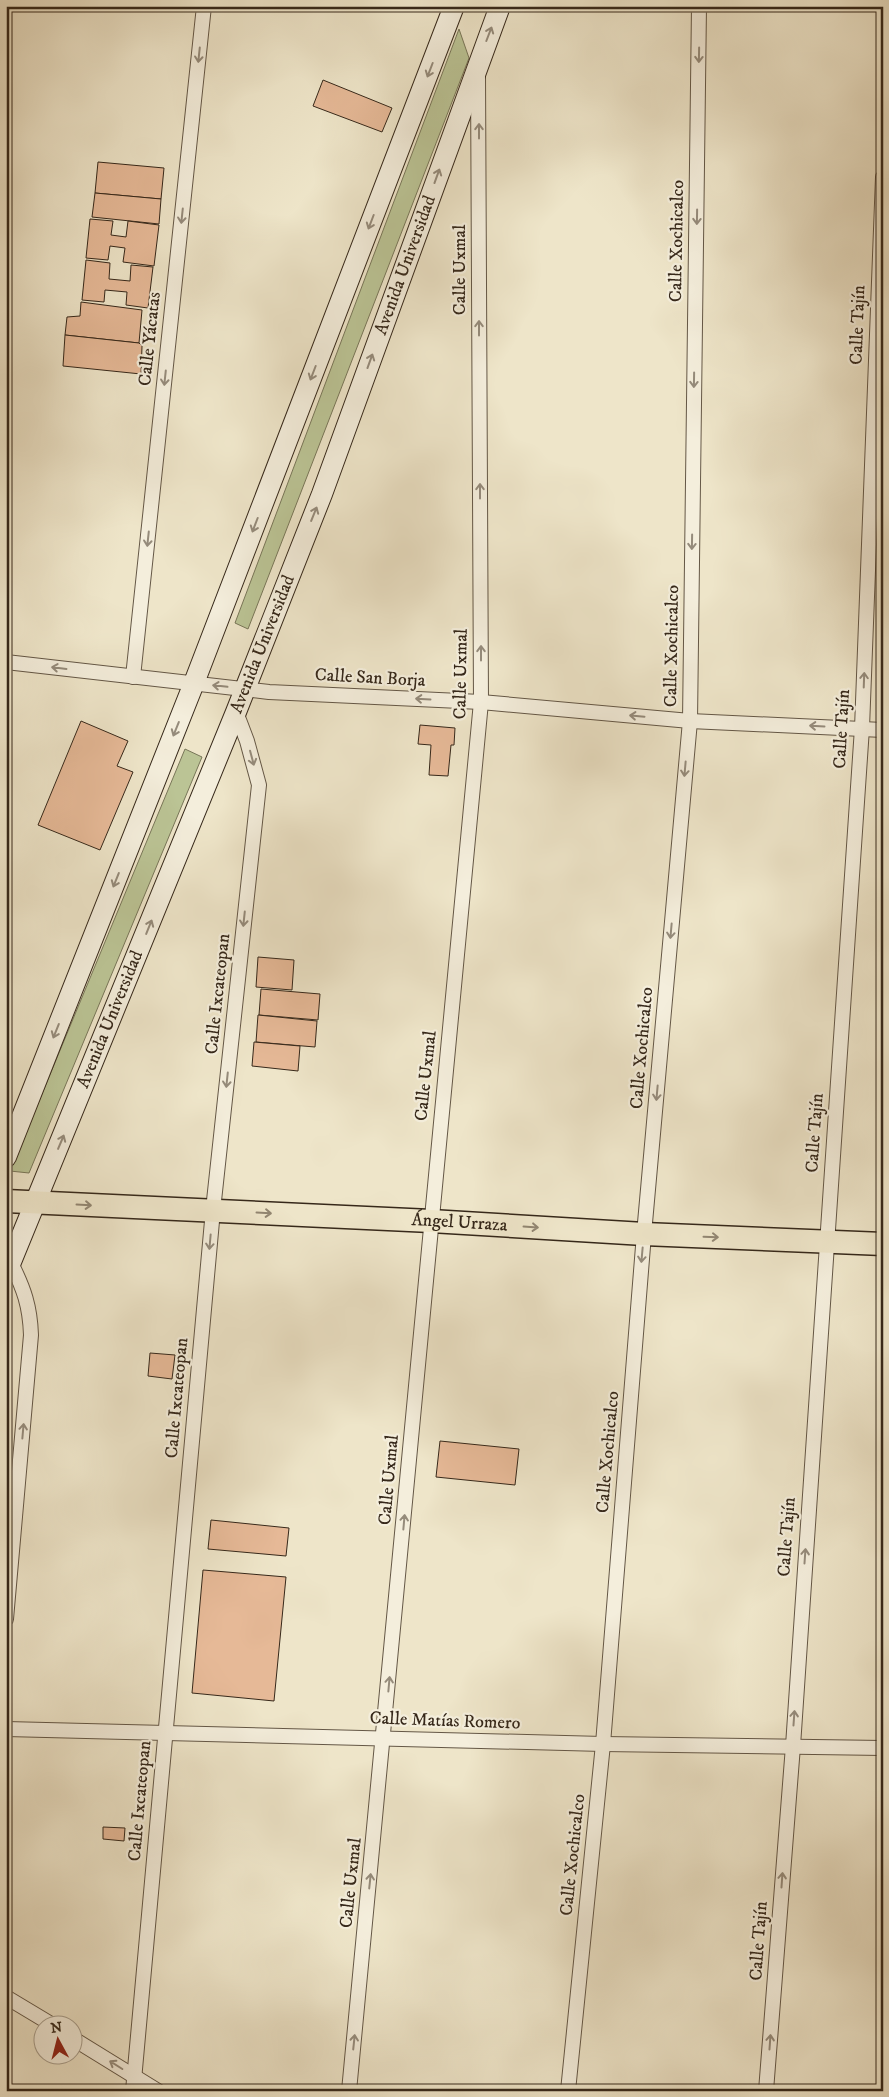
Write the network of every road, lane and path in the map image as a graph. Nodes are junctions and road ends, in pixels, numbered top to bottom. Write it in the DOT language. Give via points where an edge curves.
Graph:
graph roads {
  1 [pos="204,6"];
  2 [pos="454,6"];
  3 [pos="500,6"];
  4 [pos="699,6"];
  5 [pos="478,62"];
  6 [pos="883,177"];
  7 [pos="6,662"];
  8 [pos="133,677"];
  9 [pos="194,683"];
  10 [pos="243,689"];
  11 [pos="481,702"];
  12 [pos="236,712"];
  13 [pos="690,721"];
  14 [pos="862,728"];
  15 [pos="883,730"];
  16 [pos="6,1157"];
  17 [pos="6,1201"];
  18 [pos="36,1203"];
  19 [pos="213,1210"];
  20 [pos="431,1221"];
  21 [pos="644,1234"];
  22 [pos="826,1241"];
  23 [pos="883,1244"];
  24 [pos="9,1269"];
  25 [pos="6,1619"];
  26 [pos="6,1728"];
  27 [pos="165,1732"];
  28 [pos="384,1738"];
  29 [pos="603,1744"];
  30 [pos="792,1746"];
  31 [pos="883,1748"];
  32 [pos="6,1997"];
  33 [pos="34,2014"];
  34 [pos="82,2044"];
  35 [pos="134,2076"];
  36 [pos="133,2091"];
  37 [pos="158,2091"];
  38 [pos="349,2091"];
  39 [pos="568,2091"];
  40 [pos="766,2091"];
  1 -- 8 [label="street, Calle Yácatas, one-way"];
  2 -- 9 [label="main road, one-way"];
  5 -- 3 [label="main road, Avenida Universidad, one-way"];
  4 -- 13 [label="street, Calle Xochicalco, one-way"];
  10 -- 5 [label="main road, Avenida Universidad, one-way" via="322,494"];
  11 -- 5 [label="street, Calle Uxmal, one-way"];
  14 -- 6 [label="street, Calle Tajín, one-way"];
  8 -- 7 [label="street, Calle San Borja, one-way"];
  8 -- 9 [label="street, Calle San Borja"];
  10 -- 9 [label="street, Calle San Borja, one-way"];
  9 -- 16 [label="main road, one-way"];
  11 -- 10 [label="street, Calle San Borja, one-way"];
  10 -- 12 [label="main road, Avenida Universidad"];
  13 -- 11 [label="street, Calle San Borja, one-way"];
  11 -- 20 [label="street, Calle Uxmal"];
  18 -- 12 [label="main road, Avenida Universidad, one-way"];
  12 -- 19 [label="street, Calle Ixcateopan, one-way" via="259,786"];
  14 -- 13 [label="street, Calle San Borja, one-way"];
  13 -- 21 [label="street, Calle Xochicalco, one-way"];
  14 -- 15 [label="street, Calle San Borja"];
  14 -- 22 [label="street, Calle Tajín"];
  17 -- 18 [label="main road, Ángel Urraza"];
  18 -- 19 [label="main road, Ángel Urraza, one-way"];
  18 -- 24 [label="main road, Avenida Universidad"];
  19 -- 20 [label="main road, Ángel Urraza, one-way"];
  19 -- 27 [label="street, Calle Ixcateopan, one-way"];
  20 -- 21 [label="main road, Ángel Urraza, one-way"];
  28 -- 20 [label="street, Calle Uxmal, one-way"];
  21 -- 22 [label="main road, Ángel Urraza, one-way"];
  21 -- 29 [label="street, Calle Xochicalco, one-way"];
  22 -- 23 [label="main road, Ángel Urraza"];
  30 -- 22 [label="street, Calle Tajín, one-way"];
  25 -- 24 [label="street, one-way" via="31,1335 24,1288"];
  26 -- 27 [label="street, Calle Matías Romero"];
  27 -- 28 [label="street, Calle Matías Romero"];
  27 -- 35 [label="street, Calle Ixcateopan"];
  28 -- 29 [label="street, Calle Matías Romero"];
  38 -- 28 [label="street, Calle Uxmal, one-way"];
  29 -- 30 [label="street, Calle Matías Romero"];
  29 -- 39 [label="street, Calle Xochicalco"];
  30 -- 31 [label="street, Calle Matías Romero"];
  40 -- 30 [label="street, Calle Tajín, one-way"];
  32 -- 33 [label="street"];
  35 -- 34 [label="street, one-way"];
  35 -- 36 [label="street, Calle Ixcateopan"];
  35 -- 37 [label="street"];
}
